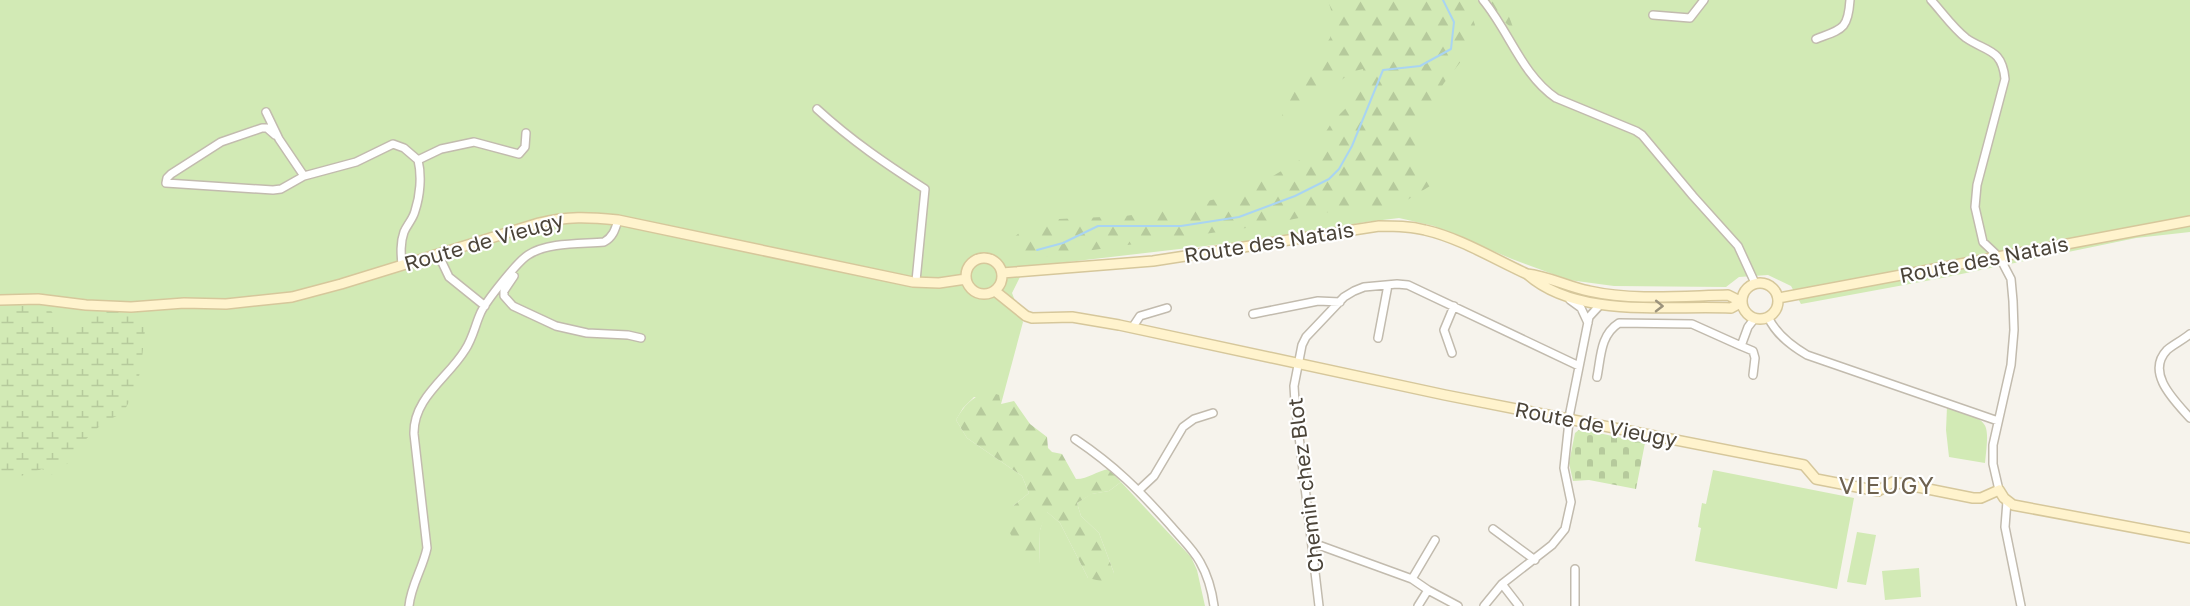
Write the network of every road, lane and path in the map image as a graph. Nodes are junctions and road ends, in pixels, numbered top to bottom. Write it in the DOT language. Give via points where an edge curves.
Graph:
graph roads {
  1 [pos="1483,0"];
  2 [pos="1704,0"];
  3 [pos="1850,0"];
  4 [pos="1931,0"];
  5 [pos="1653,15"];
  6 [pos="1816,39"];
  7 [pos="817,109"];
  8 [pos="266,112"];
  9 [pos="526,133"];
  10 [pos="279,139"];
  11 [pos="418,160"];
  12 [pos="304,176"];
  13 [pos="618,220"];
  14 [pos="2190,221"];
  15 [pos="438,254"];
  16 [pos="529,254"];
  17 [pos="2000,258"];
  18 [pos="402,265"];
  19 [pos="1002,273"];
  20 [pos="1527,274"];
  21 [pos="966,279"];
  22 [pos="916,281"];
  23 [pos="1755,283"];
  24 [pos="1388,285"];
  25 [pos="995,291"];
  26 [pos="1561,294"];
  27 [pos="1627,296"];
  28 [pos="1778,298"];
  29 [pos="0,300"];
  30 [pos="1340,302"];
  31 [pos="1742,302"];
  32 [pos="1600,305"];
  33 [pos="484,306"];
  34 [pos="1454,306"];
  35 [pos="1167,308"];
  36 [pos="1253,314"];
  37 [pos="1768,317"];
  38 [pos="1755,318"];
  39 [pos="1588,323"];
  40 [pos="1132,328"];
  41 [pos="2190,334"];
  42 [pos="641,338"];
  43 [pos="1378,338"];
  44 [pos="1741,345"];
  45 [pos="1452,353"];
  46 [pos="1298,365"];
  47 [pos="1579,366"];
  48 [pos="1753,375"];
  49 [pos="1597,377"];
  50 [pos="1213,413"];
  51 [pos="2190,418"];
  52 [pos="1570,420"];
  53 [pos="1998,421"];
  54 [pos="1075,439"];
  55 [pos="1139,490"];
  56 [pos="1999,490"];
  57 [pos="2007,501"];
  58 [pos="1493,529"];
  59 [pos="2190,537"];
  60 [pos="1435,540"];
  61 [pos="1313,543"];
  62 [pos="1535,560"];
  63 [pos="1575,569"];
  64 [pos="1412,579"];
  65 [pos="1502,584"];
  66 [pos="1428,590"];
  67 [pos="409,606"];
  68 [pos="1215,606"];
  69 [pos="1319,606"];
  70 [pos="1418,606"];
  71 [pos="1458,606"];
  72 [pos="1484,606"];
  73 [pos="1519,606"];
  74 [pos="1575,606"];
  75 [pos="2021,606"];
  1 -- 23 [label="street" via="1547,91 1642,135 1738,246"];
  2 -- 5 [label="street" via="1690,18"];
  3 -- 6 [label="street" via="1845,25"];
  4 -- 17 [label="street" via="1967,39 1989,49 2004,68 2005,79 1977,185 1975,207 1983,242"];
  7 -- 22 [label="street" via="850,139 925,189"];
  8 -- 10 [label="street"];
  9 -- 11 [label="street" via="525,147 519,154 474,142 441,149"];
  10 -- 12 [label="street"];
  10 -- 12 [label="street" via="267,128 221,142 171,174 166,183 273,190"];
  11 -- 12 [label="street" via="393,144 356,162"];
  11 -- 18 [label="street" via="421,177 415,211 402,240"];
  13 -- 15 [label="street, Route de Vieugy" via="565,217"];
  13 -- 16 [label="street" via="615,232 604,242"];
  13 -- 22 [label="street, Route de Vieugy"];
  14 -- 17 [label="street, Route des Natais"];
  15 -- 18 [label="street, Route de Vieugy"];
  15 -- 33 [label="street" via="449,277"];
  16 -- 33 [label="street"];
  16 -- 42 [label="street" via="504,291 513,306 555,326"];
  17 -- 28 [label="street, Route des Natais"];
  17 -- 53 [label="street" via="2011,279 2014,330 2010,371"];
  18 -- 29 [label="street, Route de Vieugy" via="292,297 226,303 120,306"];
  19 -- 20 [label="street, Route des Natais" via="1153,261 1379,226 1403,226 1457,242"];
  19 -- 21 [label="street" via="994,261 980,259 969,267"];
  19 -- 25 [label="street"];
  20 -- 26 [label="street, Route des Natais"];
  20 -- 27 [label="street, Route des Natais" via="1590,292"];
  21 -- 22 [label="street, Route de Vieugy"];
  21 -- 25 [label="street, Route de Vieugy" via="977,293"];
  23 -- 28 [label="street" via="1772,288"];
  23 -- 31 [label="street" via="1745,290"];
  24 -- 30 [label="street" via="1364,287"];
  24 -- 34 [label="street" via="1407,285"];
  24 -- 43 [label="street"];
  25 -- 40 [label="street, Route de Vieugy" via="1026,316 1072,317"];
  26 -- 32 [label="street, Route des Natais"];
  26 -- 39 [label="street" via="1581,308"];
  27 -- 31 [label="street, Route des Natais" via="1728,295"];
  27 -- 32 [label="street"];
  28 -- 37 [label="street" via="1776,309"];
  30 -- 36 [label="street" via="1318,301"];
  30 -- 46 [label="street, Chemin chez Blot" via="1306,337"];
  32 -- 31 [label="street, Route des Natais, one-way" via="1731,308"];
  31 -- 38 [label="street"];
  32 -- 39 [label="street"];
  33 -- 67 [label="street" via="474,336 428,393 414,422 427,548"];
  34 -- 45 [label="street" via="1444,330"];
  34 -- 47 [label="street"];
  35 -- 40 [label="street" via="1140,316"];
  37 -- 38 [label="street"];
  37 -- 53 [label="street" via="1787,342 1807,355"];
  38 -- 44 [label="street"];
  39 -- 47 [label="street"];
  40 -- 46 [label="street, Route de Vieugy"];
  41 -- 51 [label="street" via="2163,355 2159,370 2163,385"];
  44 -- 48 [label="street" via="1753,351"];
  44 -- 49 [label="street" via="1692,324 1619,324 1604,339"];
  46 -- 52 [label="street, Route de Vieugy"];
  46 -- 61 [label="street, Chemin chez Blot" via="1295,402"];
  47 -- 52 [label="street"];
  50 -- 55 [label="street" via="1183,427 1157,471"];
  52 -- 56 [label="street, Route de Vieugy" via="1804,465 1816,479 1878,491 1893,482 1973,498"];
  52 -- 62 [label="street" via="1564,468 1571,502 1568,521 1560,537"];
  53 -- 56 [label="street" via="1993,454"];
  54 -- 55 [label="street"];
  55 -- 68 [label="street" via="1200,561"];
  56 -- 57 [label="street"];
  57 -- 59 [label="street"];
  57 -- 75 [label="street" via="2005,527"];
  58 -- 62 [label="street"];
  60 -- 64 [label="street"];
  61 -- 64 [label="street"];
  61 -- 69 [label="street, Chemin chez Blot"];
  62 -- 65 [label="street"];
  63 -- 74 [label="street"];
  64 -- 66 [label="street"];
  65 -- 72 [label="street"];
  65 -- 73 [label="street"];
  66 -- 70 [label="street"];
  66 -- 71 [label="street"];
}
